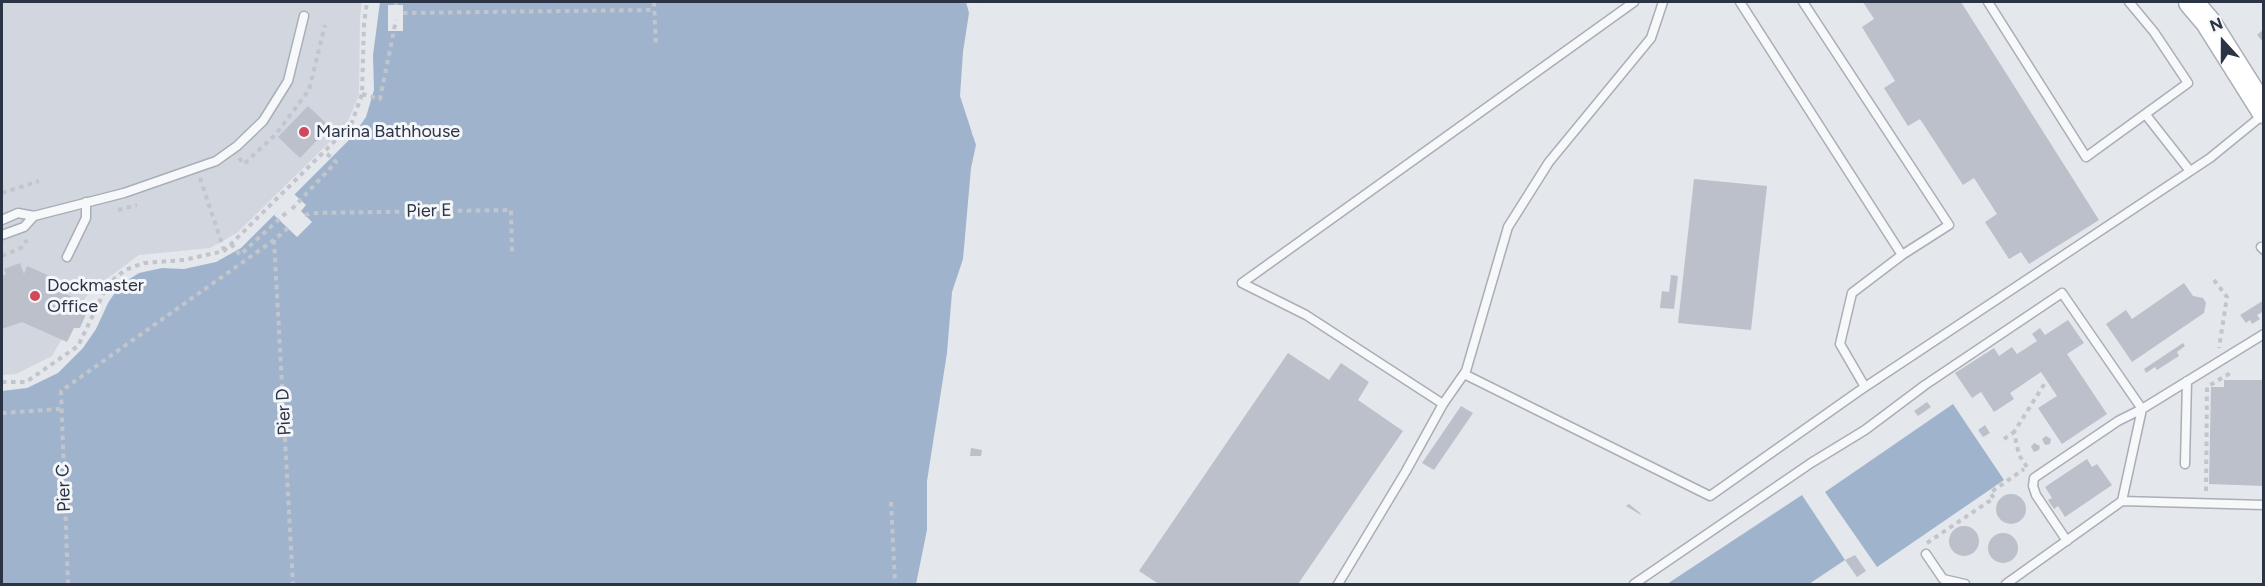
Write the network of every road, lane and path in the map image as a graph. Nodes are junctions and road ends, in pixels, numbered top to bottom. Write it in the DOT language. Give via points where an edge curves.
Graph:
graph roads {
  1 [pos="367,2"];
  2 [pos="654,2"];
  3 [pos="1634,2"];
  4 [pos="1663,2"];
  5 [pos="1740,2"];
  6 [pos="1803,2"];
  7 [pos="1988,2"];
  8 [pos="2129,2"];
  9 [pos="2198,4"];
  10 [pos="654,10"];
  11 [pos="403,13"];
  12 [pos="304,16"];
  13 [pos="396,20"];
  14 [pos="656,47"];
  15 [pos="362,94"];
  16 [pos="2264,112"];
  17 [pos="2146,115"];
  18 [pos="324,151"];
  19 [pos="197,168"];
  20 [pos="2190,171"];
  21 [pos="39,181"];
  22 [pos="2,193"];
  23 [pos="86,202"];
  24 [pos="305,215"];
  25 [pos="34,216"];
  26 [pos="2,220"];
  27 [pos="288,228"];
  28 [pos="2,235"];
  29 [pos="274,240"];
  30 [pos="231,244"];
  31 [pos="224,251"];
  32 [pos="512,253"];
  33 [pos="1902,255"];
  34 [pos="67,257"];
  35 [pos="2214,280"];
  36 [pos="2264,334"];
  37 [pos="2220,348"];
  38 [pos="2229,367"];
  39 [pos="2232,372"];
  40 [pos="1464,374"];
  41 [pos="2234,378"];
  42 [pos="2187,381"];
  43 [pos="2,382"];
  44 [pos="2045,384"];
  45 [pos="1865,387"];
  46 [pos="1443,404"];
  47 [pos="60,409"];
  48 [pos="2142,409"];
  49 [pos="2,413"];
  50 [pos="2014,432"];
  51 [pos="2004,439"];
  52 [pos="2185,464"];
  53 [pos="2027,467"];
  54 [pos="2034,478"];
  55 [pos="2122,501"];
  56 [pos="891,502"];
  57 [pos="2205,504"];
  58 [pos="2264,505"];
  59 [pos="2067,541"];
  60 [pos="1925,550"];
  61 [pos="68,585"];
  62 [pos="293,585"];
  63 [pos="895,585"];
  64 [pos="1338,585"];
  65 [pos="1634,585"];
  66 [pos="1965,585"];
  67 [pos="2006,585"];
  1 -- 15 [label="path"];
  2 -- 10 [label="path"];
  3 -- 46 [label="lane" via="1242,283 1306,315"];
  4 -- 40 [label="lane" via="1651,38 1549,162 1508,227"];
  5 -- 33 [label="lane"];
  6 -- 33 [label="lane" via="1949,225"];
  7 -- 17 [label="lane" via="2086,157"];
  8 -- 17 [label="lane" via="2188,83"];
  9 -- 16 [label="street"];
  10 -- 11 [label="path"];
  10 -- 14 [label="path"];
  12 -- 19 [label="lane" via="288,81 263,121 216,161"];
  13 -- 15 [label="path" via="380,99"];
  15 -- 18 [label="path" via="351,125"];
  16 -- 20 [label="lane"];
  17 -- 20 [label="lane"];
  18 -- 30 [label="path"];
  18 -- 30 [label="path" via="336,162 290,211 240,255"];
  19 -- 23 [label="lane" via="124,194"];
  19 -- 31 [label="path"];
  20 -- 45 [label="lane"];
  21 -- 22 [label="path"];
  23 -- 25 [label="lane"];
  23 -- 34 [label="lane" via="86,218"];
  24 -- 32 [label="path, Pier E" via="511,210"];
  25 -- 26 [label="lane" via="18,213"];
  25 -- 28 [label="lane" via="24,227"];
  27 -- 29 [label="path"];
  29 -- 47 [label="path, Pier C" via="61,391"];
  29 -- 62 [label="path, Pier D"];
  30 -- 31 [label="path"];
  31 -- 43 [label="path" via="144,263 125,270 108,284 78,346 26,382"];
  33 -- 45 [label="lane" via="1852,294 1840,344"];
  35 -- 37 [label="path" via="2227,297"];
  36 -- 42 [label="lane"];
  38 -- 39 [label="path"];
  39 -- 41 [label="path"];
  39 -- 57 [label="path" via="2207,387"];
  40 -- 45 [label="lane" via="1710,496"];
  40 -- 46 [label="lane"];
  42 -- 48 [label="lane"];
  42 -- 52 [label="lane"];
  44 -- 50 [label="path"];
  46 -- 64 [label="lane"];
  47 -- 49 [label="path"];
  47 -- 61 [label="path, Pier C"];
  48 -- 54 [label="lane"];
  48 -- 55 [label="lane"];
  48 -- 65 [label="lane" via="2062,293"];
  50 -- 51 [label="path"];
  50 -- 53 [label="path" via="2019,455"];
  53 -- 54 [label="path"];
  53 -- 60 [label="path" via="1990,493 1994,498"];
  54 -- 59 [label="lane" via="2036,495"];
  55 -- 57 [label="lane"];
  55 -- 59 [label="lane"];
  56 -- 63 [label="path"];
  57 -- 58 [label="lane"];
  59 -- 67 [label="lane"];
  60 -- 66 [label="lane" via="1943,579"];
}
